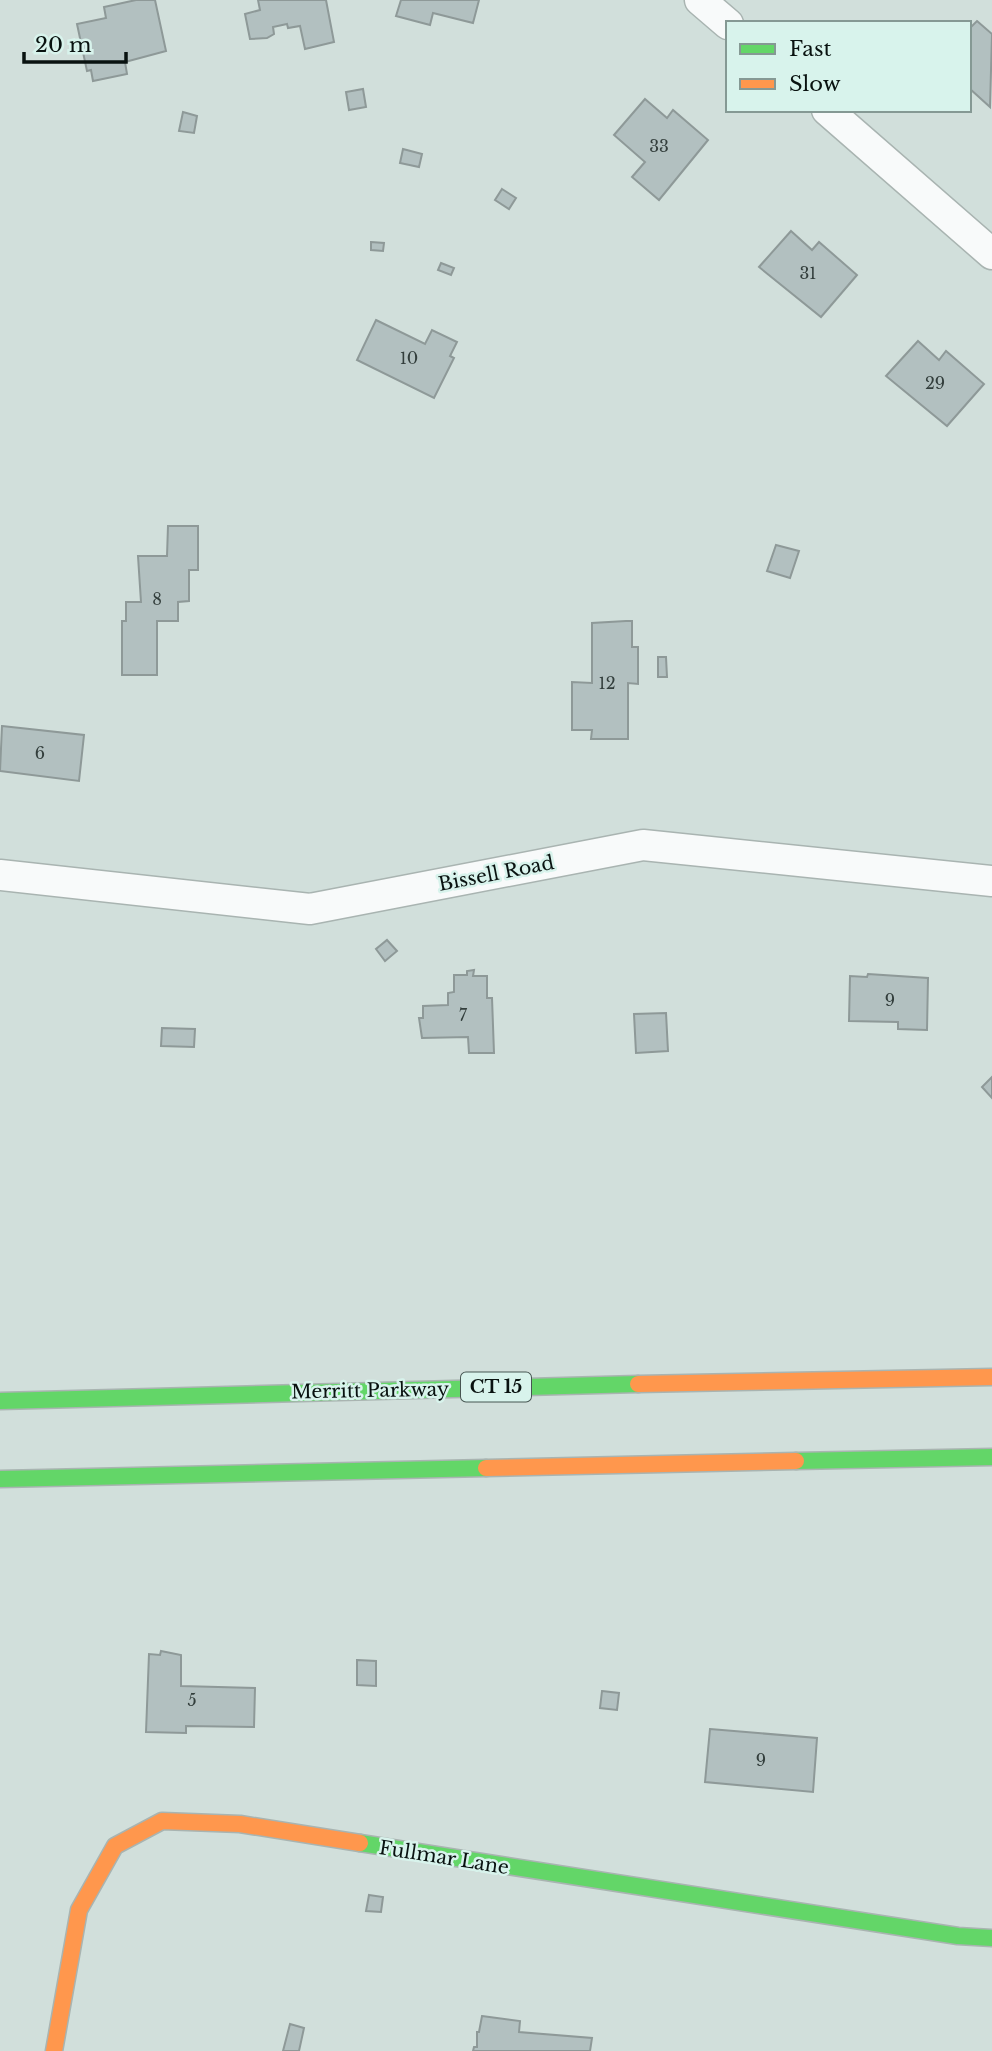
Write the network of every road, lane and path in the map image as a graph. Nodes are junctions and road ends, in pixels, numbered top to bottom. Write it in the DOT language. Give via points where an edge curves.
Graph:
graph roads {
  1 [pos="701,0"];
  2 [pos="726,22"];
  3 [pos="829,112"];
  4 [pos="992,254"];
  5 [pos="0,875"];
  6 [pos="992,881"];
  7 [pos="992,1377"];
  8 [pos="0,1401"];
  9 [pos="992,1457"];
  10 [pos="0,1479"];
  11 [pos="992,1938"];
  12 [pos="54,2051"];
  1 -- 2 [label="street"];
  3 -- 4 [label="street"];
  5 -- 6 [label="street, Bissell Road" via="310,909 643,845"];
  7 -- 8 [label="main road, Merritt Parkway / CT 15"];
  9 -- 10 [label="main road"];
  11 -- 12 [label="main road, Fullmar Lane" via="240,1824 162,1821 115,1846 79,1910"];
}
